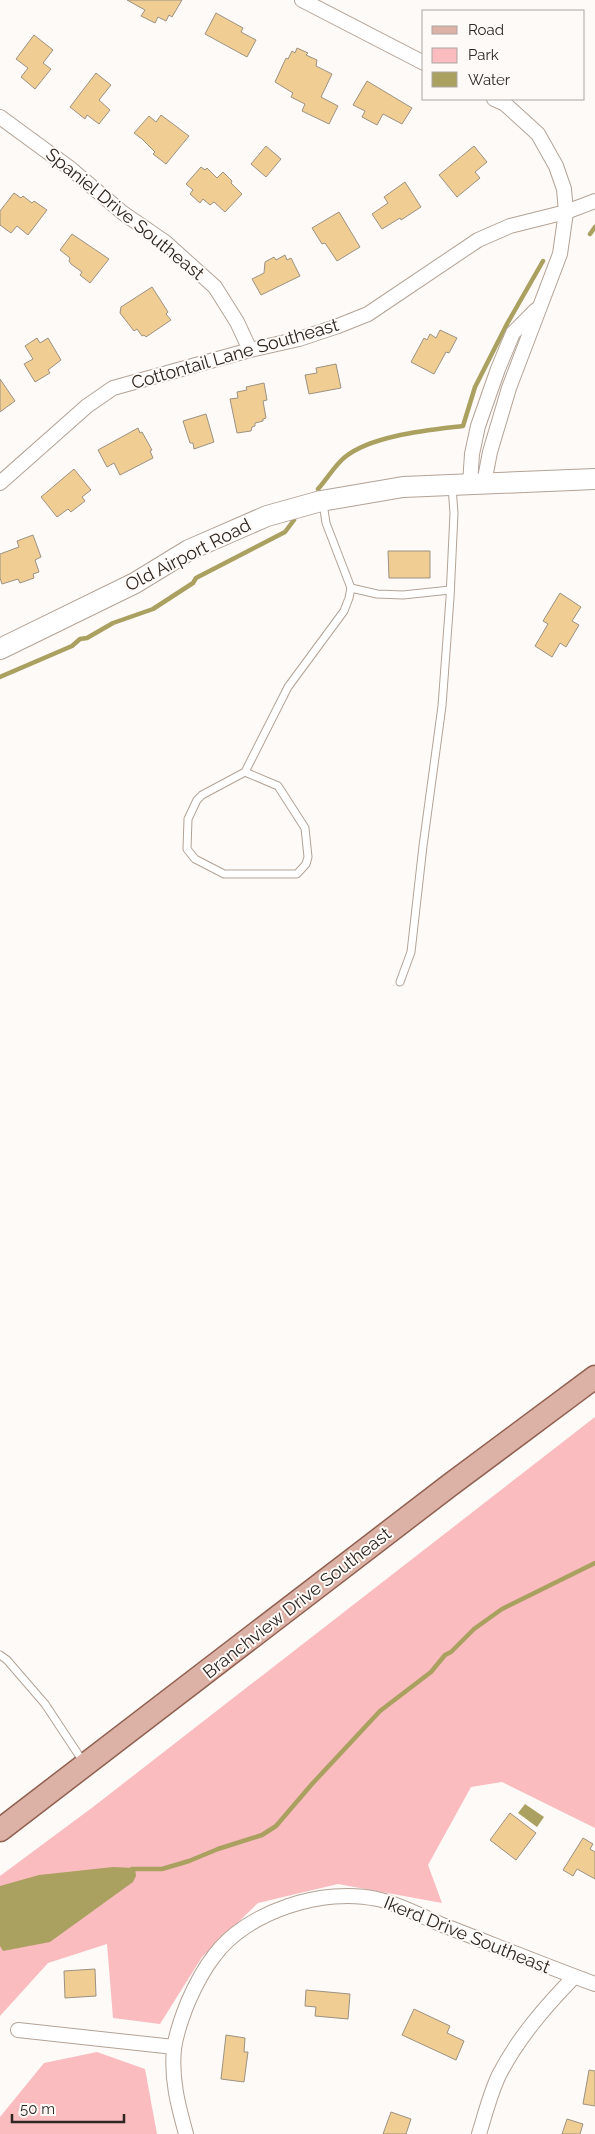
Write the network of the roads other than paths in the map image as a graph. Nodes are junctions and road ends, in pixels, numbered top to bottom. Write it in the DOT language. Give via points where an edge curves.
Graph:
graph roads {
  1 [pos="302,0"];
  2 [pos="422,62"];
  3 [pos="496,100"];
  4 [pos="2,121"];
  5 [pos="595,201"];
  6 [pos="566,212"];
  7 [pos="250,350"];
  8 [pos="595,479"];
  9 [pos="0,483"];
  10 [pos="469,484"];
  11 [pos="322,501"];
  12 [pos="351,588"];
  13 [pos="450,590"];
  14 [pos="0,648"];
  15 [pos="245,772"];
  16 [pos="400,982"];
  17 [pos="595,1377"];
  18 [pos="0,1655"];
  19 [pos="85,1765"];
  20 [pos="0,1830"];
  21 [pos="574,1977"];
  22 [pos="595,1984"];
  23 [pos="18,2030"];
  24 [pos="174,2047"];
  25 [pos="186,2134"];
  26 [pos="478,2134"];
  1 -- 2 [label="street"];
  3 -- 6 [label="street" via="538,134 556,166 564,189"];
  4 -- 7 [label="street, Spaniel Drive Southeast" via="71,169 165,242 215,287 238,322"];
  5 -- 6 [label="street, Cottontail Lane Southeast"];
  6 -- 7 [label="street, Cottontail Lane Southeast" via="510,226 478,240 368,314 299,339"];
  6 -- 10 [label="street" via="560,254 540,306 513,333 498,369 478,426"];
  7 -- 9 [label="street, Cottontail Lane Southeast" via="113,388 79,412"];
  8 -- 10 [label="street, Old Airport Road"];
  10 -- 11 [label="street, Old Airport Road" via="403,487"];
  10 -- 13 [label="lane" via="454,513"];
  11 -- 12 [label="lane" via="326,523"];
  11 -- 14 [label="street, Old Airport Road" via="267,516 189,550 134,583"];
  12 -- 13 [label="lane" via="403,595"];
  12 -- 15 [label="lane" via="344,611 288,687"];
  13 -- 16 [label="lane" via="442,706 411,952"];
  15 -- 15 [label="lane" via="197,800 188,819 187,849 195,859 224,874 297,874 308,857 305,828 278,786"];
  17 -- 19 [label="main road, Branchview Drive Southeast"];
  18 -- 19 [label="lane" via="45,1704"];
  19 -- 20 [label="main road, Branchview Drive Southeast"];
  21 -- 22 [label="street, Ikerd Drive Southeast"];
  21 -- 24 [label="street, Ikerd Drive Southeast" via="378,1899 338,1895 268,1913 239,1932 215,1954 181,2018"];
  21 -- 26 [label="street" via="537,2016 509,2058 498,2077"];
  23 -- 24 [label="street"];
  24 -- 25 [label="street, Ikerd Drive Southeast" via="176,2098"];
}
